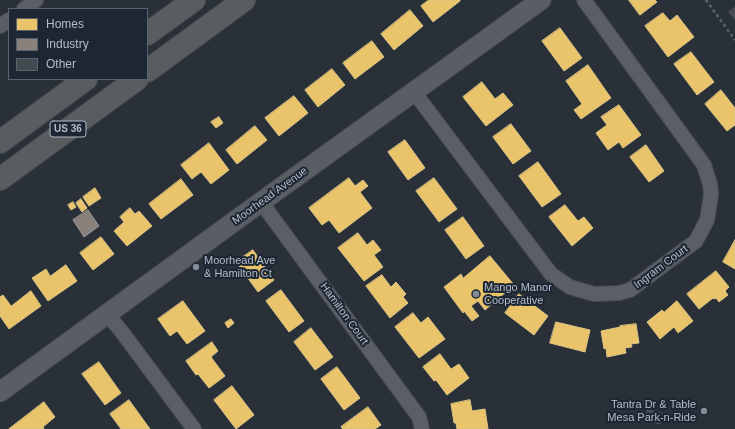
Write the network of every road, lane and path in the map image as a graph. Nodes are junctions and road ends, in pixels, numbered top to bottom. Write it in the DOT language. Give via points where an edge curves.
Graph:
graph roads {
  1 [pos="36,0"];
  2 [pos="194,0"];
  3 [pos="244,0"];
  4 [pos="541,0"];
  5 [pos="584,0"];
  6 [pos="706,0"];
  7 [pos="25,8"];
  8 [pos="148,33"];
  9 [pos="735,40"];
  10 [pos="148,71"];
  11 [pos="85,80"];
  12 [pos="136,80"];
  13 [pos="414,92"];
  14 [pos="0,142"];
  15 [pos="0,180"];
  16 [pos="262,202"];
  17 [pos="107,314"];
  18 [pos="0,392"];
  19 [pos="194,429"];
  20 [pos="422,429"];
  1 -- 7 [label="street"];
  2 -- 8 [label="highway"];
  3 -- 10 [label="highway"];
  4 -- 13 [label="street, Moorhead Avenue"];
  5 -- 13 [label="street, Ingram Court" via="704,165 710,184 707,220 696,241 630,290 594,294 570,287 551,274"];
  6 -- 9 [label="path"];
  11 -- 14 [label="highway, US 36"];
  12 -- 15 [label="highway, US 36"];
  13 -- 16 [label="street, Moorhead Avenue"];
  16 -- 17 [label="street, Moorhead Avenue"];
  16 -- 20 [label="street, Hamilton Court" via="419,417"];
  17 -- 18 [label="street, Moorhead Avenue"];
  17 -- 19 [label="street"];
}
